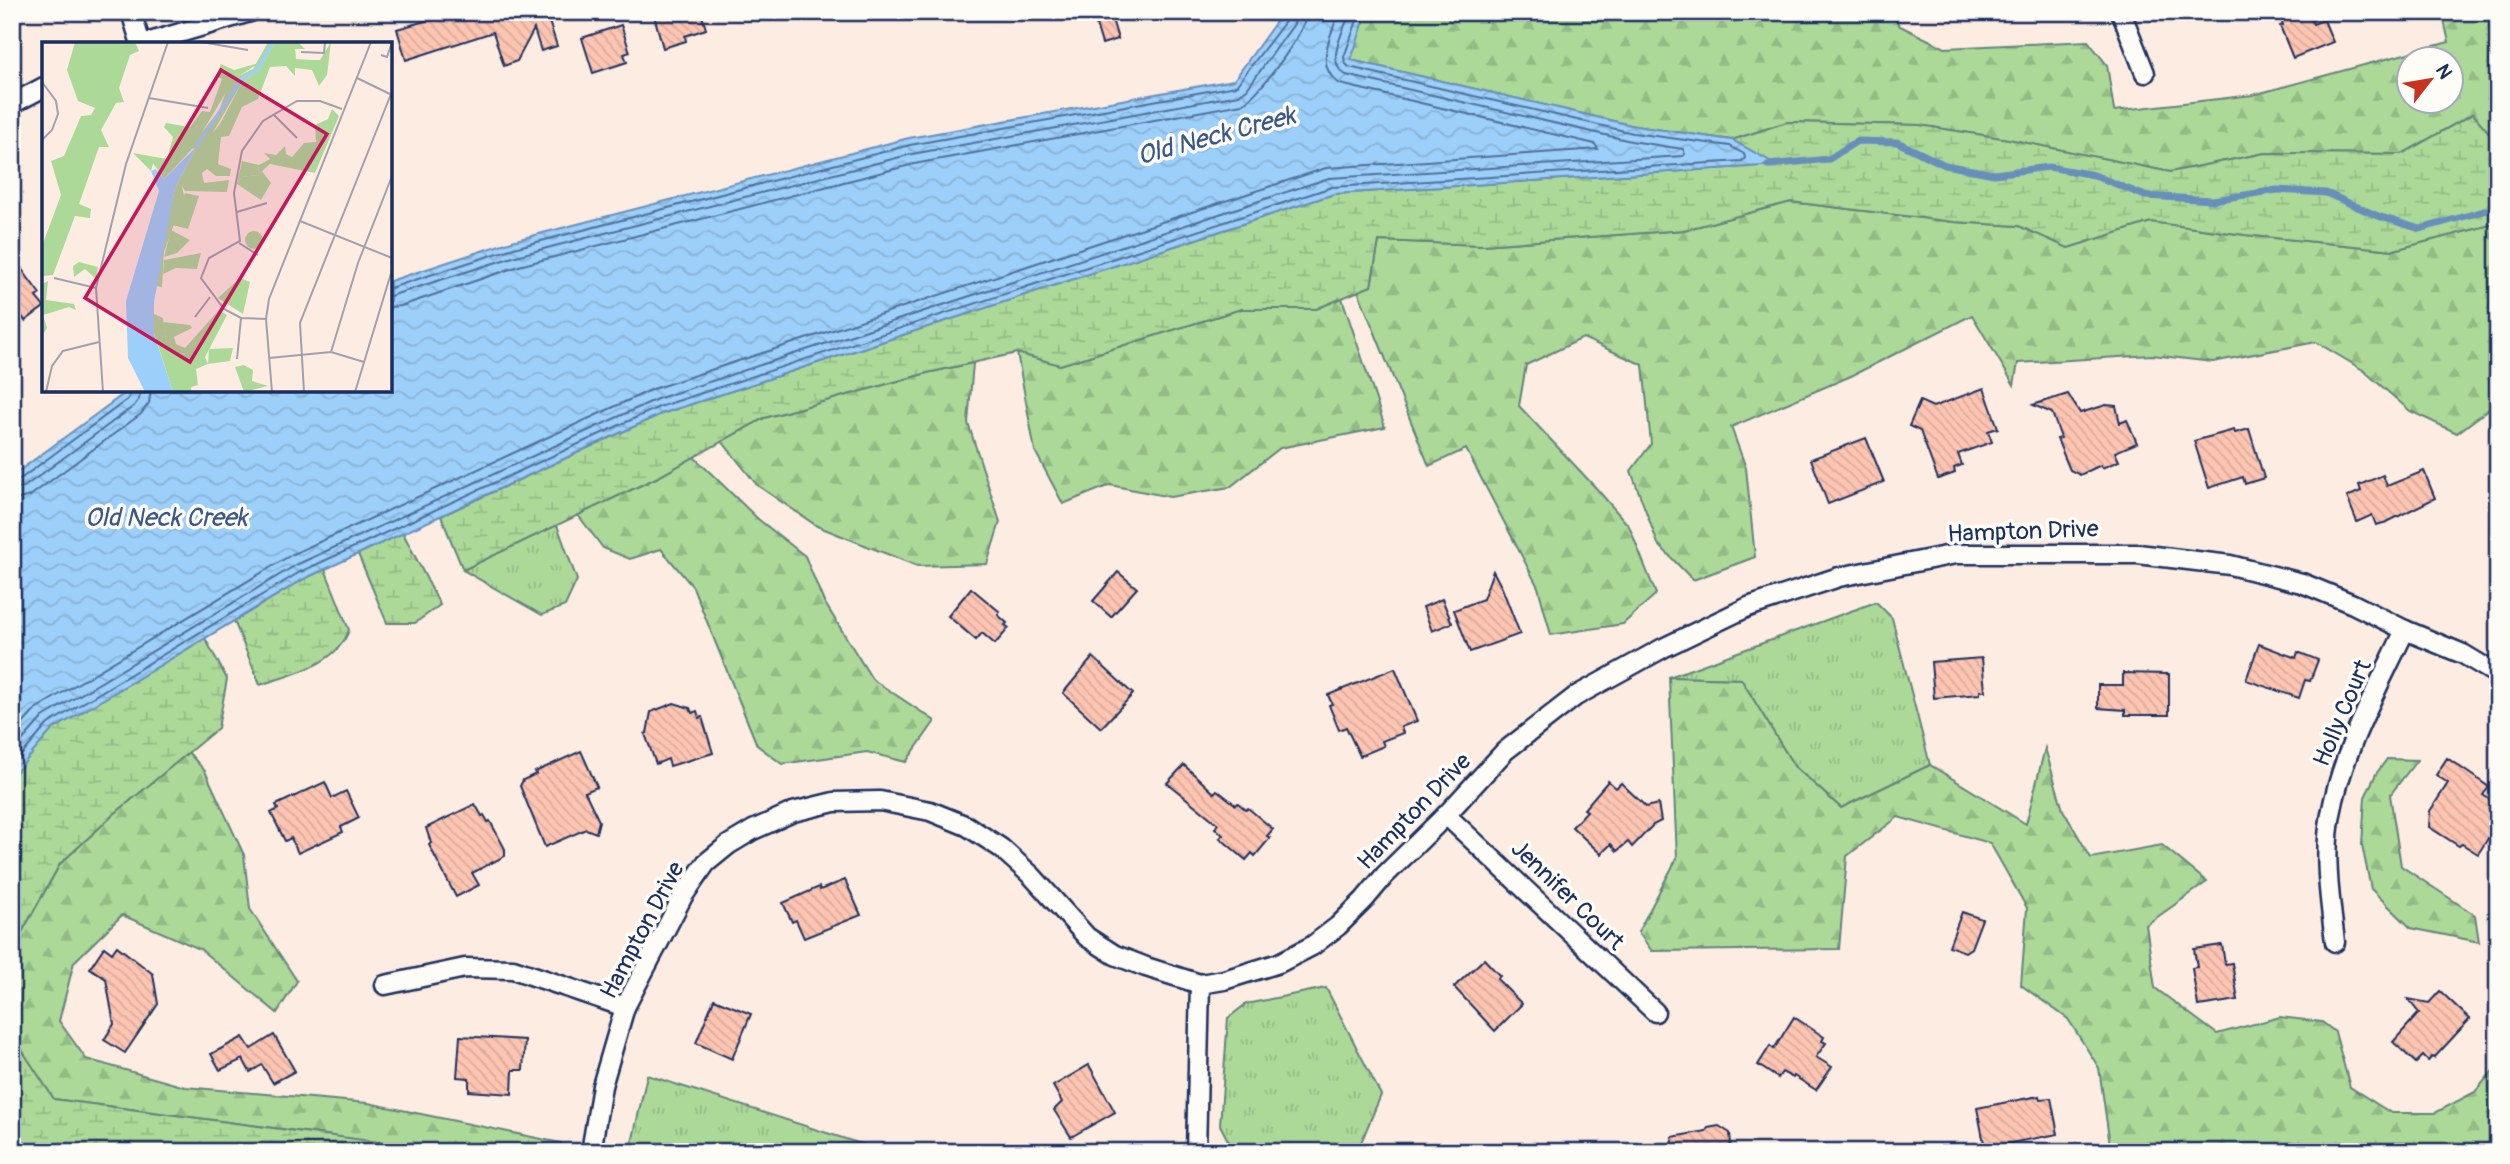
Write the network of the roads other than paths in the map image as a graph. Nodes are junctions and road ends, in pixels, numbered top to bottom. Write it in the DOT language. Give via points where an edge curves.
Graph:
graph roads {
  1 [pos="131,12"];
  2 [pos="250,12"];
  3 [pos="2120,12"];
  4 [pos="141,42"];
  5 [pos="149,42"];
  6 [pos="2145,73"];
  7 [pos="42,88"];
  8 [pos="12,104"];
  9 [pos="2405,630"];
  10 [pos="2498,676"];
  11 [pos="1446,816"];
  12 [pos="2335,942"];
  13 [pos="1200,984"];
  14 [pos="385,985"];
  15 [pos="625,1007"];
  16 [pos="1654,1012"];
  17 [pos="591,1152"];
  18 [pos="1196,1152"];
  1 -- 4 [label="street"];
  2 -- 5 [label="street"];
  3 -- 6 [label="street"];
  7 -- 8 [label="street"];
  9 -- 10 [label="street, Hampton Drive" via="2463,654"];
  9 -- 11 [label="street, Hampton Drive" via="2302,583 2231,565 2138,554 1944,556 1839,577 1748,607 1663,648 1576,696 1504,751"];
  9 -- 12 [label="street, Holly Court" via="2343,764 2330,816 2328,877"];
  11 -- 13 [label="street, Hampton Drive" via="1338,926 1312,946 1279,963"];
  11 -- 16 [label="street, Jennifer Court"];
  13 -- 15 [label="street, Hampton Drive" via="1115,955 1087,937 1032,876 967,826 930,811 880,801 834,802 793,812 753,830 706,863 683,896"];
  13 -- 18 [label="street"];
  14 -- 15 [label="street" via="465,968 513,969"];
  15 -- 17 [label="street, Hampton Drive" via="602,1086"];
}
